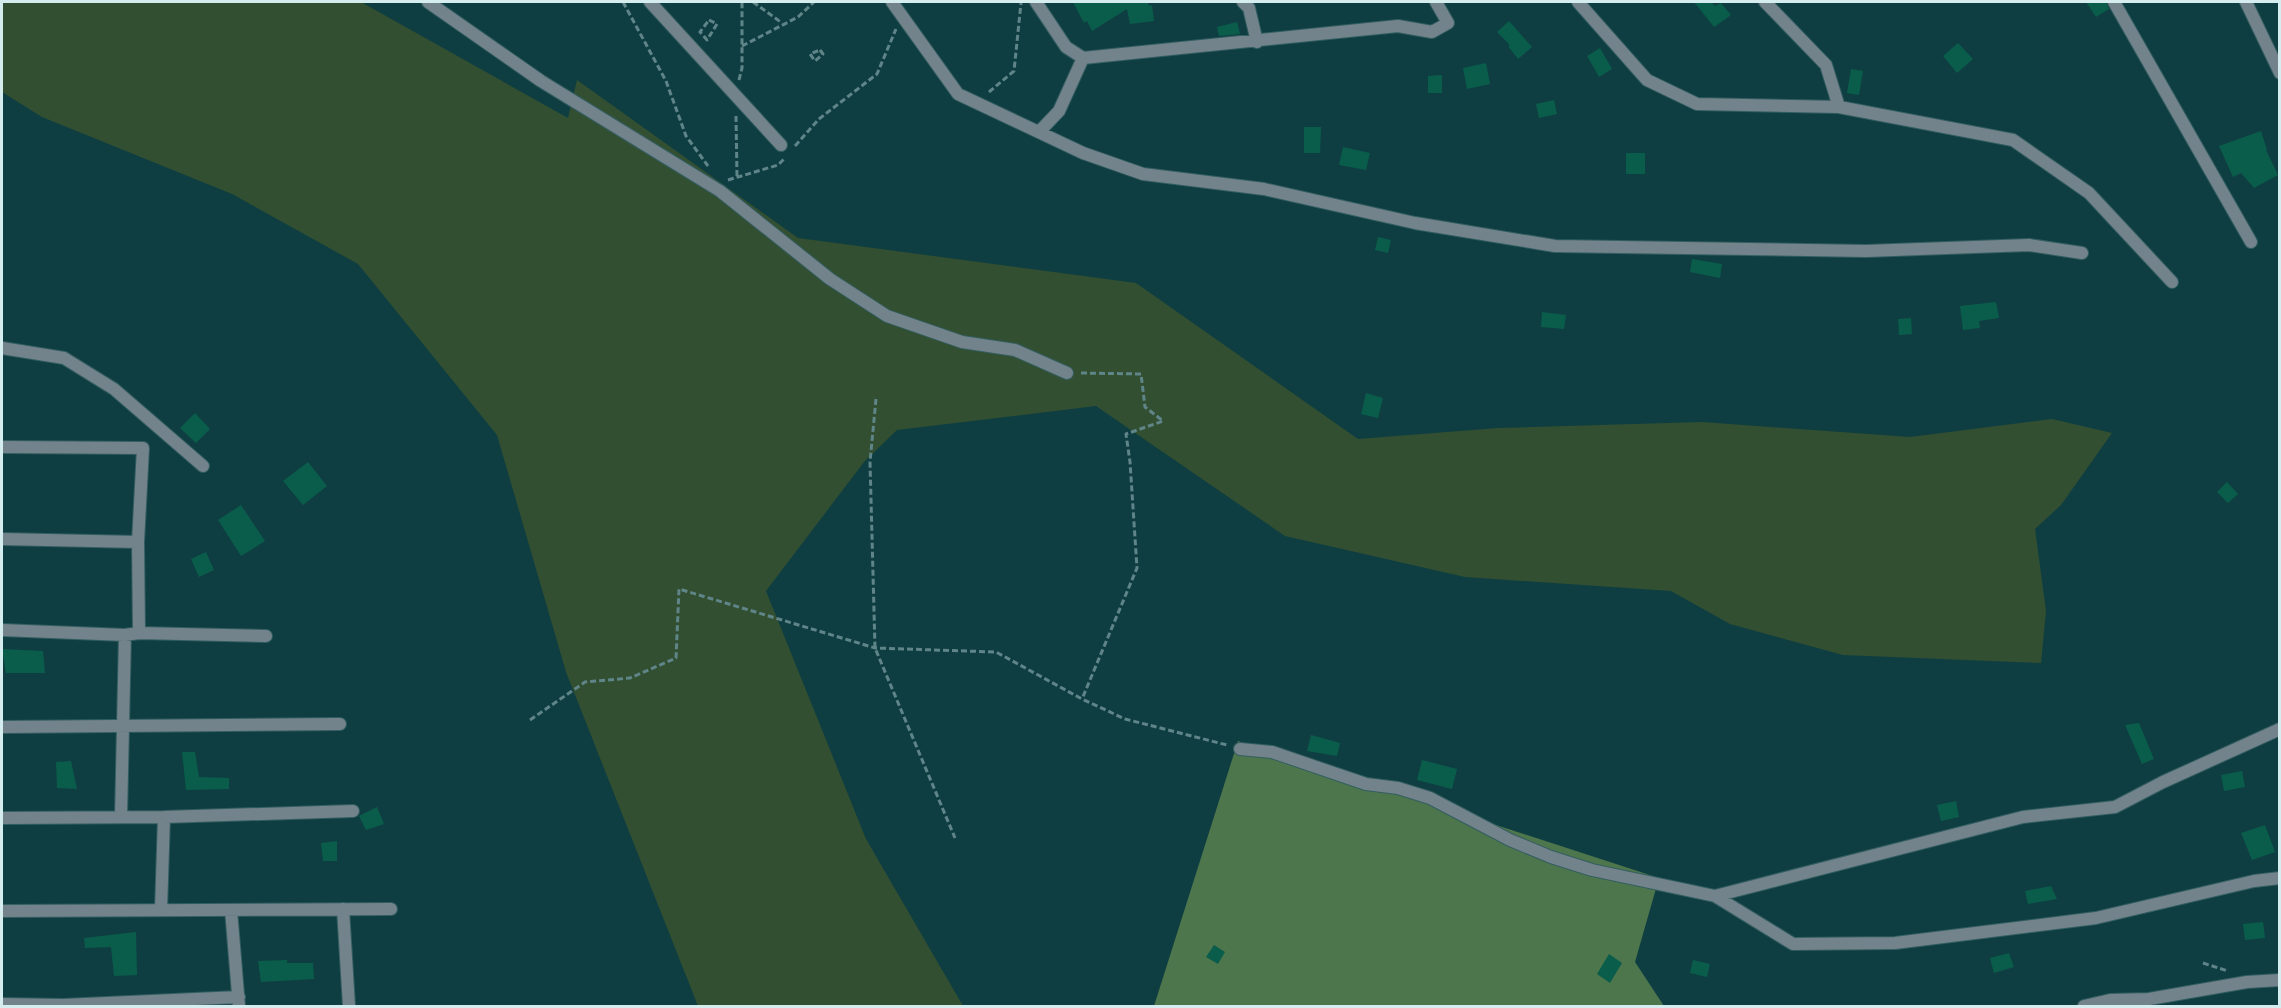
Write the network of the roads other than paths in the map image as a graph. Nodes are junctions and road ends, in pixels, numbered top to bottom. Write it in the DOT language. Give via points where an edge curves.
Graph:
graph roads {
  1 [pos="428,2"];
  2 [pos="650,2"];
  3 [pos="892,2"];
  4 [pos="1036,2"];
  5 [pos="1243,2"];
  6 [pos="1436,2"];
  7 [pos="1578,2"];
  8 [pos="1765,2"];
  9 [pos="2114,2"];
  10 [pos="2246,2"];
  11 [pos="1257,42"];
  12 [pos="1083,58"];
  13 [pos="2280,73"];
  14 [pos="1839,107"];
  15 [pos="1040,132"];
  16 [pos="781,145"];
  17 [pos="2251,242"];
  18 [pos="2082,253"];
  19 [pos="2172,282"];
  20 [pos="2,348"];
  21 [pos="1067,373"];
  22 [pos="2,447"];
  23 [pos="203,466"];
  24 [pos="2,539"];
  25 [pos="138,542"];
  26 [pos="2,630"];
  27 [pos="139,633"];
  28 [pos="125,635"];
  29 [pos="266,636"];
  30 [pos="340,724"];
  31 [pos="123,725"];
  32 [pos="2,727"];
  33 [pos="2280,729"];
  34 [pos="1240,749"];
  35 [pos="353,812"];
  36 [pos="121,817"];
  37 [pos="164,817"];
  38 [pos="2,818"];
  39 [pos="2280,878"];
  40 [pos="1715,896"];
  41 [pos="343,909"];
  42 [pos="391,909"];
  43 [pos="161,910"];
  44 [pos="231,910"];
  45 [pos="2,911"];
  46 [pos="2280,980"];
  47 [pos="239,1002"];
  48 [pos="2,1004"];
  49 [pos="42,1005"];
  50 [pos="349,1006"];
  51 [pos="2084,1006"];
  1 -- 21 [label="street" via="541,81 720,191 830,279 887,316 962,342 1015,350"];
  2 -- 16 [label="street"];
  3 -- 15 [label="street" via="958,94"];
  4 -- 12 [label="street" via="1066,47"];
  5 -- 11 [label="street" via="1249,8"];
  6 -- 11 [label="street" via="1448,23 1432,32 1398,26"];
  7 -- 14 [label="street" via="1647,80 1697,105"];
  8 -- 14 [label="street" via="1826,65"];
  9 -- 17 [label="street"];
  10 -- 13 [label="street"];
  11 -- 12 [label="street"];
  12 -- 15 [label="street" via="1059,111"];
  14 -- 19 [label="street" via="2013,140 2089,193"];
  15 -- 18 [label="street" via="1083,153 1143,174 1264,189 1414,224 1555,246 1866,251 2029,245"];
  20 -- 23 [label="street" via="64,358 114,389"];
  22 -- 25 [label="street" via="143,448"];
  24 -- 25 [label="street"];
  25 -- 27 [label="street"];
  26 -- 28 [label="street"];
  27 -- 28 [label="street"];
  27 -- 29 [label="street"];
  28 -- 31 [label="street"];
  30 -- 31 [label="street"];
  31 -- 32 [label="street"];
  31 -- 36 [label="street"];
  33 -- 40 [label="street" via="2115,807 2024,817"];
  34 -- 40 [label="street" via="1272,752 1366,784 1430,798 1510,840 1592,870"];
  35 -- 37 [label="street"];
  36 -- 37 [label="street"];
  36 -- 38 [label="street"];
  37 -- 43 [label="street"];
  39 -- 40 [label="street" via="2096,918 1894,943 1793,944"];
  41 -- 42 [label="street"];
  41 -- 44 [label="street"];
  41 -- 50 [label="street"];
  43 -- 44 [label="street"];
  43 -- 45 [label="street"];
  44 -- 47 [label="street"];
  46 -- 51 [label="street"];
  47 -- 49 [label="street"];
  48 -- 49 [label="street"];
}
